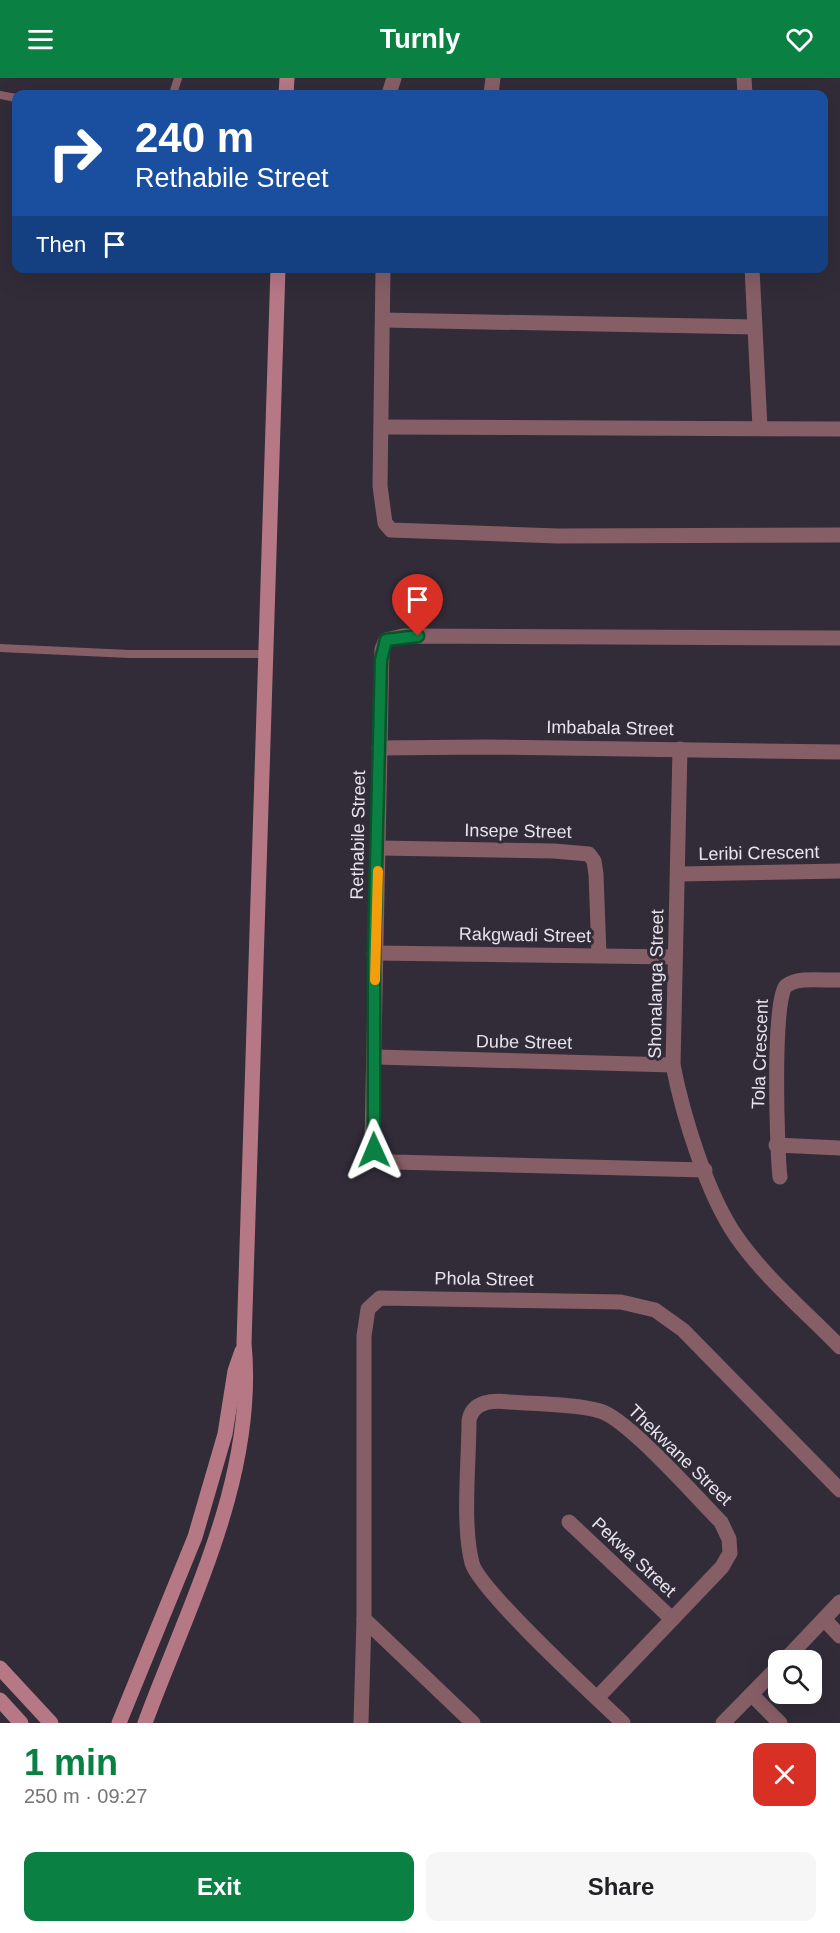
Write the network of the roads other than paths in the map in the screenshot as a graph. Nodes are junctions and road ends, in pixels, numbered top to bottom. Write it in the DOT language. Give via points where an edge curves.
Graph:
graph roads {
  1 [pos="278,273"];
  2 [pos="383,273"];
  3 [pos="752,273"];
  4 [pos="383,320"];
  5 [pos="754,327"];
  6 [pos="383,427"];
  7 [pos="760,428"];
  8 [pos="840,429"];
  9 [pos="840,535"];
  10 [pos="840,638"];
  11 [pos="0,648"];
  12 [pos="267,654"];
  13 [pos="379,748"];
  14 [pos="680,748"];
  15 [pos="840,752"];
  16 [pos="379,848"];
  17 [pos="840,871"];
  18 [pos="679,874"];
  19 [pos="374,953"];
  20 [pos="599,955"];
  21 [pos="674,957"];
  22 [pos="840,980"];
  23 [pos="375,1057"];
  24 [pos="673,1065"];
  25 [pos="776,1145"];
  26 [pos="840,1148"];
  27 [pos="705,1170"];
  28 [pos="780,1177"];
  29 [pos="244,1343"];
  30 [pos="840,1347"];
  31 [pos="840,1490"];
  32 [pos="569,1522"];
  33 [pos="840,1602"];
  34 [pos="364,1619"];
  35 [pos="672,1619"];
  36 [pos="824,1619"];
  37 [pos="840,1636"];
  38 [pos="795,1650"];
  39 [pos="0,1668"];
  40 [pos="768,1678"];
  41 [pos="752,1695"];
  42 [pos="597,1698"];
  43 [pos="0,1700"];
  44 [pos="21,1723"];
  45 [pos="52,1723"];
  46 [pos="119,1723"];
  47 [pos="145,1723"];
  48 [pos="361,1723"];
  49 [pos="473,1723"];
  50 [pos="623,1723"];
  51 [pos="723,1723"];
  52 [pos="780,1723"];
  1 -- 12 [label="main road"];
  2 -- 4 [label="street"];
  3 -- 5 [label="street"];
  4 -- 5 [label="street"];
  4 -- 6 [label="street"];
  5 -- 7 [label="street"];
  6 -- 7 [label="street"];
  6 -- 9 [label="street" via="381,498 385,523 391,530 558,536"];
  7 -- 8 [label="street"];
  10 -- 13 [label="street, Rethabile Street" via="391,638 382,649"];
  11 -- 12 [label="lane" via="129,654"];
  12 -- 29 [label="main road"];
  13 -- 14 [label="street, Imbabala Street"];
  13 -- 16 [label="street, Rethabile Street"];
  14 -- 15 [label="street, Imbabala Street"];
  14 -- 18 [label="street, Shonalanga Street"];
  16 -- 19 [label="street, Rethabile Street"];
  16 -- 20 [label="street, Insepe Street" via="589,855 596,874"];
  17 -- 18 [label="street, Leribi Crescent"];
  18 -- 21 [label="street, Shonalanga Street"];
  19 -- 20 [label="street, Rakgwadi Street"];
  19 -- 23 [label="street, Rethabile Street"];
  20 -- 21 [label="street, Rakgwadi Street"];
  21 -- 24 [label="street, Shonalanga Street"];
  22 -- 25 [label="street, Tola Crescent" via="797,982 781,993"];
  23 -- 24 [label="street, Dube Street"];
  23 -- 27 [label="street, Rethabile Street" via="372,1140 376,1155 383,1161"];
  24 -- 27 [label="street, Shonalanga Street"];
  25 -- 26 [label="street"];
  25 -- 28 [label="street, Tola Crescent"];
  27 -- 30 [label="street, Shonalanga Street" via="722,1213 758,1265"];
  29 -- 46 [label="main road" via="235,1371 225,1434 195,1537"];
  29 -- 47 [label="main road" via="244,1412 225,1508"];
  31 -- 34 [label="street, Phola Street" via="683,1330 655,1310 621,1302 380,1298 371,1304 365,1318"];
  32 -- 35 [label="street, Pekwa Street"];
  33 -- 36 [label="street"];
  34 -- 48 [label="street, Phola Street"];
  34 -- 49 [label="street"];
  35 -- 42 [label="street, Thekwane Street"];
  35 -- 42 [label="street, Thekwane Street" via="728,1558 730,1544 721,1522 611,1415 588,1408 505,1401 477,1406 469,1421 468,1509 474,1569 500,1601"];
  36 -- 37 [label="street"];
  36 -- 38 [label="street"];
  39 -- 45 [label="main road"];
  40 -- 41 [label="street"];
  41 -- 51 [label="street"];
  41 -- 52 [label="street"];
  42 -- 50 [label="street, Thekwane Street"];
  43 -- 44 [label="main road"];
}
